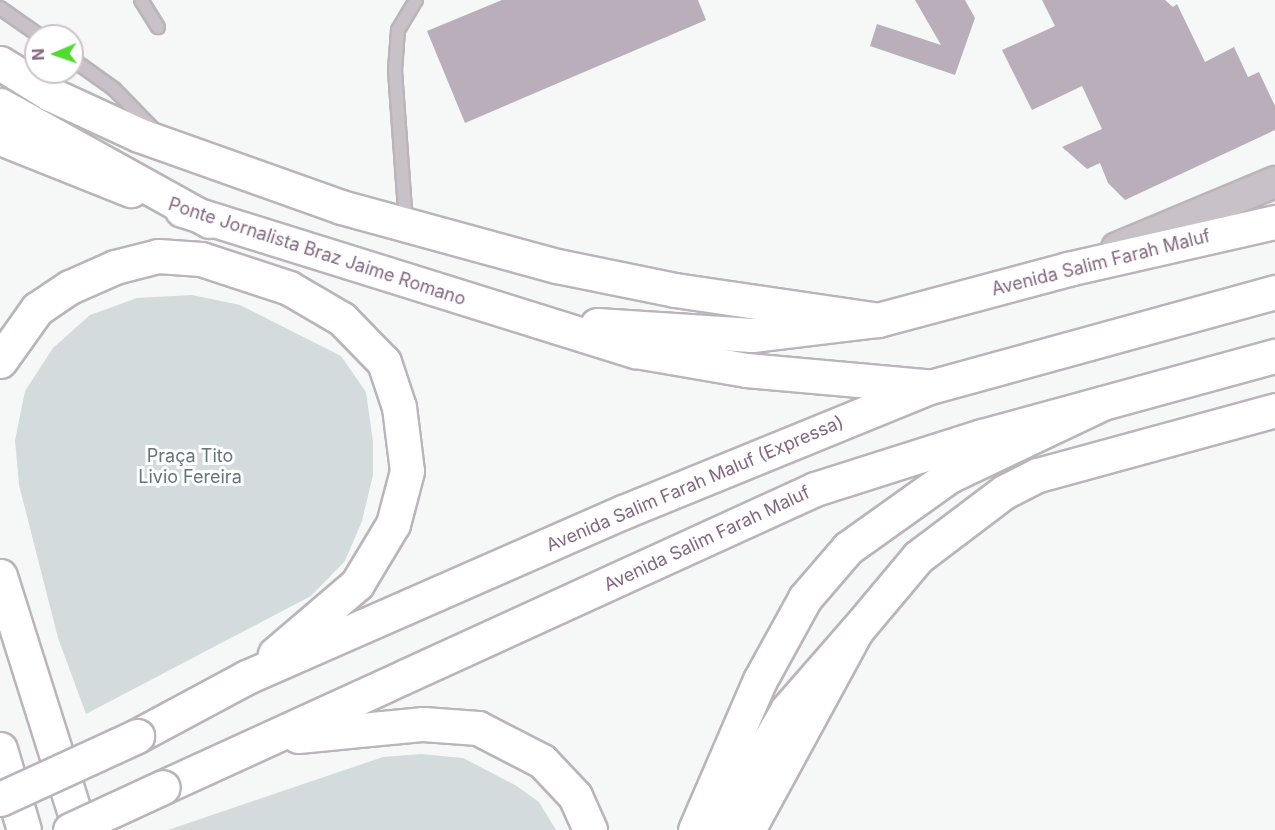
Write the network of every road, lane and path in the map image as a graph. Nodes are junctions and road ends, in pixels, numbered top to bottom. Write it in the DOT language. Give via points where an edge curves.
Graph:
graph roads {
  1 [pos="141,0"];
  2 [pos="416,0"];
  3 [pos="4,5"];
  4 [pos="26,24"];
  5 [pos="158,27"];
  6 [pos="0,63"];
  7 [pos="84,68"];
  8 [pos="0,105"];
  9 [pos="0,138"];
  10 [pos="171,147"];
  11 [pos="1275,182"];
  12 [pos="209,221"];
  13 [pos="1275,222"];
  14 [pos="406,225"];
  15 [pos="1068,269"];
  16 [pos="1275,292"];
  17 [pos="879,320"];
  18 [pos="535,322"];
  19 [pos="1275,356"];
  20 [pos="0,361"];
  21 [pos="930,387"];
  22 [pos="1103,403"];
  23 [pos="1275,410"];
  24 [pos="0,576"];
  25 [pos="856,631"];
  26 [pos="247,677"];
  27 [pos="272,739"];
  28 [pos="0,749"];
  29 [pos="0,799"];
  30 [pos="24,830"];
  31 [pos="70,830"];
  32 [pos="80,830"];
  33 [pos="590,830"];
  34 [pos="695,830"];
  35 [pos="717,830"];
  36 [pos="748,830"];
  1 -- 5 [label="lane"];
  2 -- 14 [label="lane" via="398,30 395,70"];
  3 -- 4 [label="lane"];
  6 -- 10 [label="highway" via="51,94"];
  7 -- 10 [label="lane" via="114,89"];
  8 -- 12 [label="highway"];
  9 -- 12 [label="highway, Ponte Jornalista Braz Jaime Romano"];
  10 -- 14 [label="highway"];
  11 -- 15 [label="street"];
  12 -- 18 [label="highway, Ponte Jornalista Braz Jaime Romano"];
  13 -- 15 [label="highway, Avenida Salim Farah Maluf"];
  14 -- 17 [label="highway" via="557,266 664,288"];
  15 -- 17 [label="highway, Avenida Salim Farah Maluf"];
  16 -- 21 [label="highway, Avenida Salim Farah Maluf (Expressa)"];
  17 -- 18 [label="highway, Avenida Salim Farah Maluf" via="752,334"];
  18 -- 21 [label="highway" via="636,351 746,370"];
  19 -- 22 [label="highway, Avenida Salim Farah Maluf"];
  20 -- 26 [label="highway" via="37,309 62,292 115,267 158,256 201,259 289,288 342,319 384,363 399,407 407,471 393,524 357,584"];
  21 -- 26 [label="highway, Avenida Salim Farah Maluf (Expressa)" via="623,512"];
  22 -- 27 [label="highway, Avenida Salim Farah Maluf" via="815,489"];
  22 -- 34 [label="highway" via="949,476 848,548 805,598"];
  23 -- 25 [label="highway" via="1038,475 970,517 918,557"];
  24 -- 32 [label="highway"];
  25 -- 35 [label="highway" via="787,710"];
  25 -- 36 [label="highway"];
  26 -- 29 [label="highway, Avenida Salim Farah Maluf (Expressa), bridge" via="137,736"];
  27 -- 31 [label="highway, Avenida Salim Farah Maluf, bridge"];
  27 -- 33 [label="highway" via="423,724 478,728 542,761 575,796"];
  28 -- 30 [label="highway"];
}
